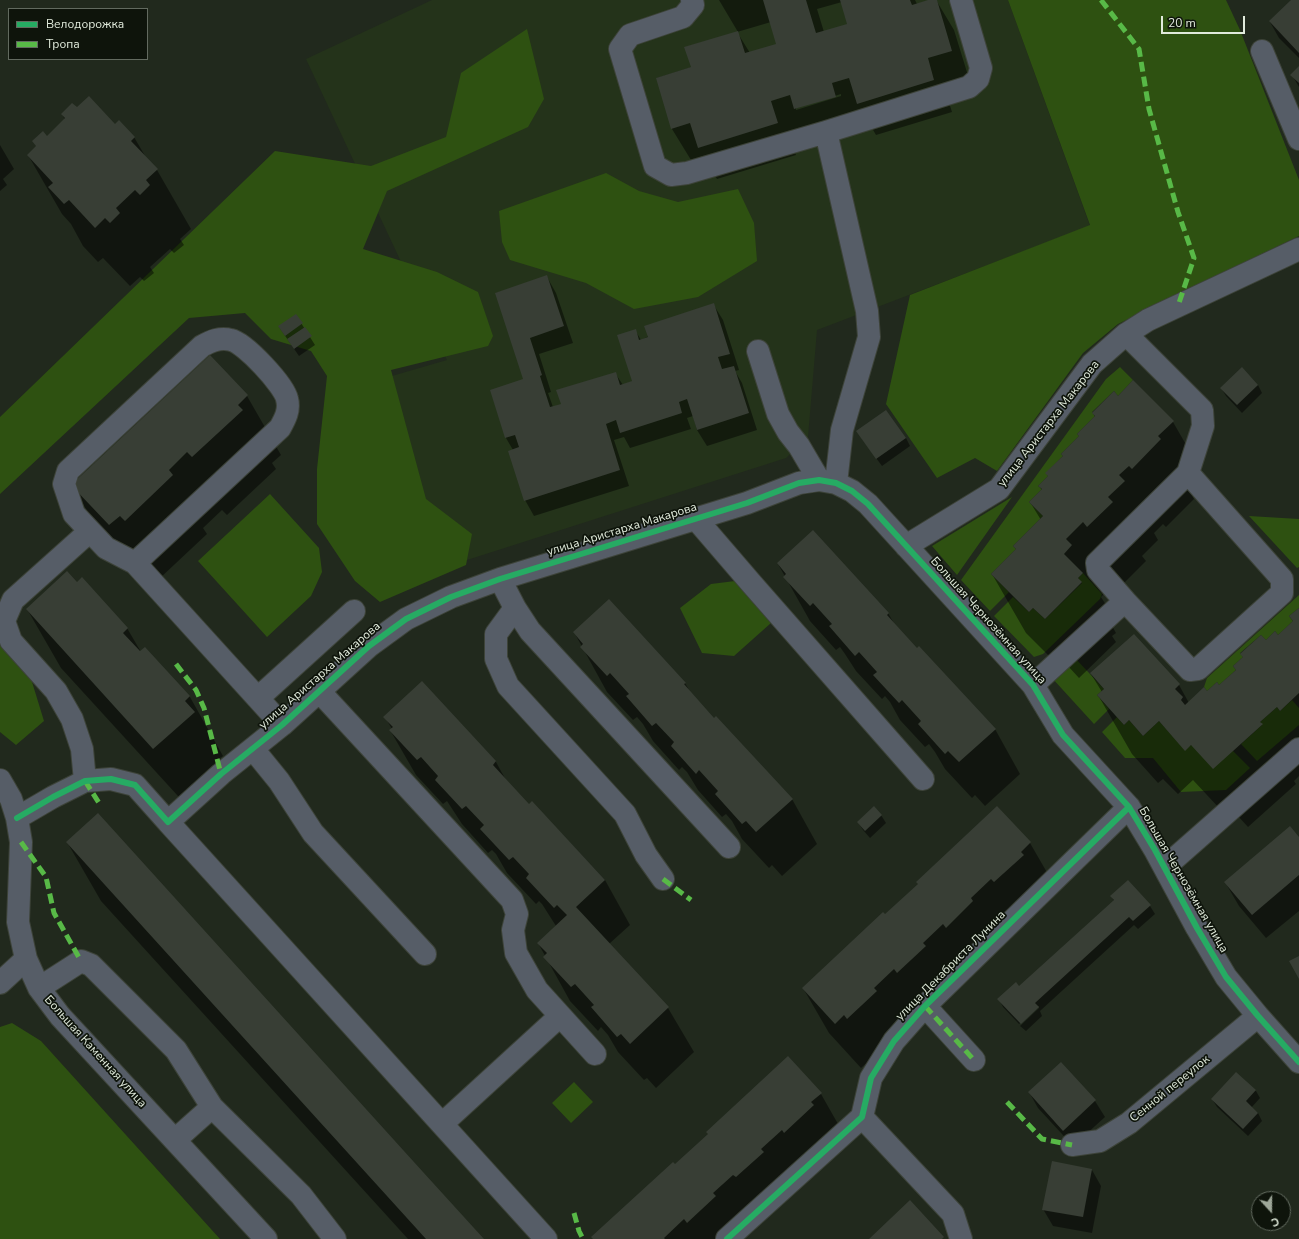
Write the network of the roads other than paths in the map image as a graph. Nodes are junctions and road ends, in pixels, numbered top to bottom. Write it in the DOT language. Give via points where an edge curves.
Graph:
graph roads {
  1 [pos="692,0"];
  2 [pos="961,0"];
  3 [pos="1262,52"];
  4 [pos="826,132"];
  5 [pos="1299,139"];
  6 [pos="1299,248"];
  7 [pos="1126,334"];
  8 [pos="758,351"];
  9 [pos="1188,473"];
  10 [pos="828,481"];
  11 [pos="696,518"];
  12 [pos="90,531"];
  13 [pos="906,546"];
  14 [pos="135,563"];
  15 [pos="500,579"];
  16 [pos="1125,601"];
  17 [pos="514,608"];
  18 [pos="354,611"];
  19 [pos="1033,685"];
  20 [pos="319,691"];
  21 [pos="258,698"];
  22 [pos="282,725"];
  23 [pos="253,749"];
  24 [pos="1299,749"];
  25 [pos="923,779"];
  26 [pos="0,780"];
  27 [pos="85,781"];
  28 [pos="1129,807"];
  29 [pos="17,818"];
  30 [pos="168,822"];
  31 [pos="729,847"];
  32 [pos="1165,867"];
  33 [pos="663,879"];
  34 [pos="425,954"];
  35 [pos="26,959"];
  36 [pos="0,983"];
  37 [pos="39,988"];
  38 [pos="925,1006"];
  39 [pos="560,1016"];
  40 [pos="1258,1016"];
  41 [pos="595,1054"];
  42 [pos="974,1060"];
  43 [pos="1299,1062"];
  44 [pos="212,1107"];
  45 [pos="862,1117"];
  46 [pos="442,1124"];
  47 [pos="175,1140"];
  48 [pos="1072,1145"];
  49 [pos="266,1239"];
  50 [pos="335,1239"];
  51 [pos="546,1239"];
  52 [pos="727,1239"];
  53 [pos="961,1239"];
  1 -- 4 [label="street" via="693,5 683,17 630,35 620,49 655,166 671,175 687,173"];
  2 -- 4 [label="street" via="981,68 978,79 969,87"];
  3 -- 5 [label="street"];
  4 -- 10 [label="street" via="867,311 869,337"];
  6 -- 7 [label="street, улица Аристарха Макарова" via="1148,320"];
  7 -- 9 [label="street" via="1202,410 1203,426"];
  7 -- 13 [label="street, улица Аристарха Макарова" via="1092,364 999,490"];
  8 -- 10 [label="street" via="778,414 788,432"];
  9 -- 16 [label="street" via="1097,563 1098,570"];
  9 -- 16 [label="street" via="1282,579 1282,593 1198,669 1190,670"];
  10 -- 11 [label="street, улица Аристарха Макарова" via="799,483 747,503"];
  10 -- 13 [label="street, Большая Чернозёмная улица" via="852,491 868,504"];
  11 -- 15 [label="street, улица Аристарха Макарова"];
  11 -- 25 [label="street"];
  12 -- 14 [label="street" via="106,548"];
  12 -- 14 [label="street" via="74,514 64,484 68,471 202,346 216,339 232,340 245,347 281,386 288,400 287,414 280,428"];
  12 -- 27 [label="street" via="13,600 4,620 11,641 56,691 72,719 82,749"];
  13 -- 19 [label="street, Большая Чернозёмная улица"];
  14 -- 21 [label="street"];
  15 -- 17 [label="street"];
  15 -- 20 [label="street, улица Аристарха Макарова" via="451,597 406,619 369,646"];
  16 -- 19 [label="street"];
  17 -- 31 [label="street" via="530,630"];
  17 -- 33 [label="street" via="496,634 496,659 508,686 625,814 646,855"];
  18 -- 21 [label="street"];
  19 -- 28 [label="street, Большая Чернозёмная улица" via="1062,735"];
  20 -- 22 [label="street, улица Аристарха Макарова"];
  20 -- 39 [label="street" via="512,900 517,914 513,930 516,953 537,990"];
  21 -- 22 [label="street"];
  22 -- 23 [label="street, улица Аристарха Макарова"];
  23 -- 30 [label="street, улица Аристарха Макарова"];
  23 -- 34 [label="street" via="279,780 313,833"];
  24 -- 32 [label="street"];
  26 -- 29 [label="street, Большая Каменная улица"];
  27 -- 29 [label="street"];
  27 -- 30 [label="street" via="111,779 135,785"];
  28 -- 32 [label="street, Большая Чернозёмная улица"];
  28 -- 38 [label="street, улица Декабриста Лунина"];
  29 -- 35 [label="street, Большая Каменная улица" via="21,842 18,922"];
  30 -- 46 [label="street"];
  32 -- 40 [label="street, Большая Чернозёмная улица" via="1226,977"];
  35 -- 36 [label="street"];
  35 -- 37 [label="street, Большая Каменная улица"];
  37 -- 44 [label="street" via="80,960 91,965 176,1050"];
  37 -- 47 [label="street, Большая Каменная улица" via="60,1016"];
  38 -- 42 [label="street"];
  38 -- 45 [label="street, улица Декабриста Лунина" via="894,1041 871,1078"];
  39 -- 41 [label="street"];
  39 -- 46 [label="street"];
  40 -- 43 [label="street, Большая Чернозёмная улица"];
  40 -- 48 [label="street, Сенной переулок" via="1129,1123 1100,1140"];
  44 -- 47 [label="street"];
  44 -- 50 [label="street" via="301,1195"];
  45 -- 52 [label="street"];
  45 -- 53 [label="street" via="953,1214"];
  46 -- 51 [label="street"];
  47 -- 49 [label="street, Большая Каменная улица"];
}
